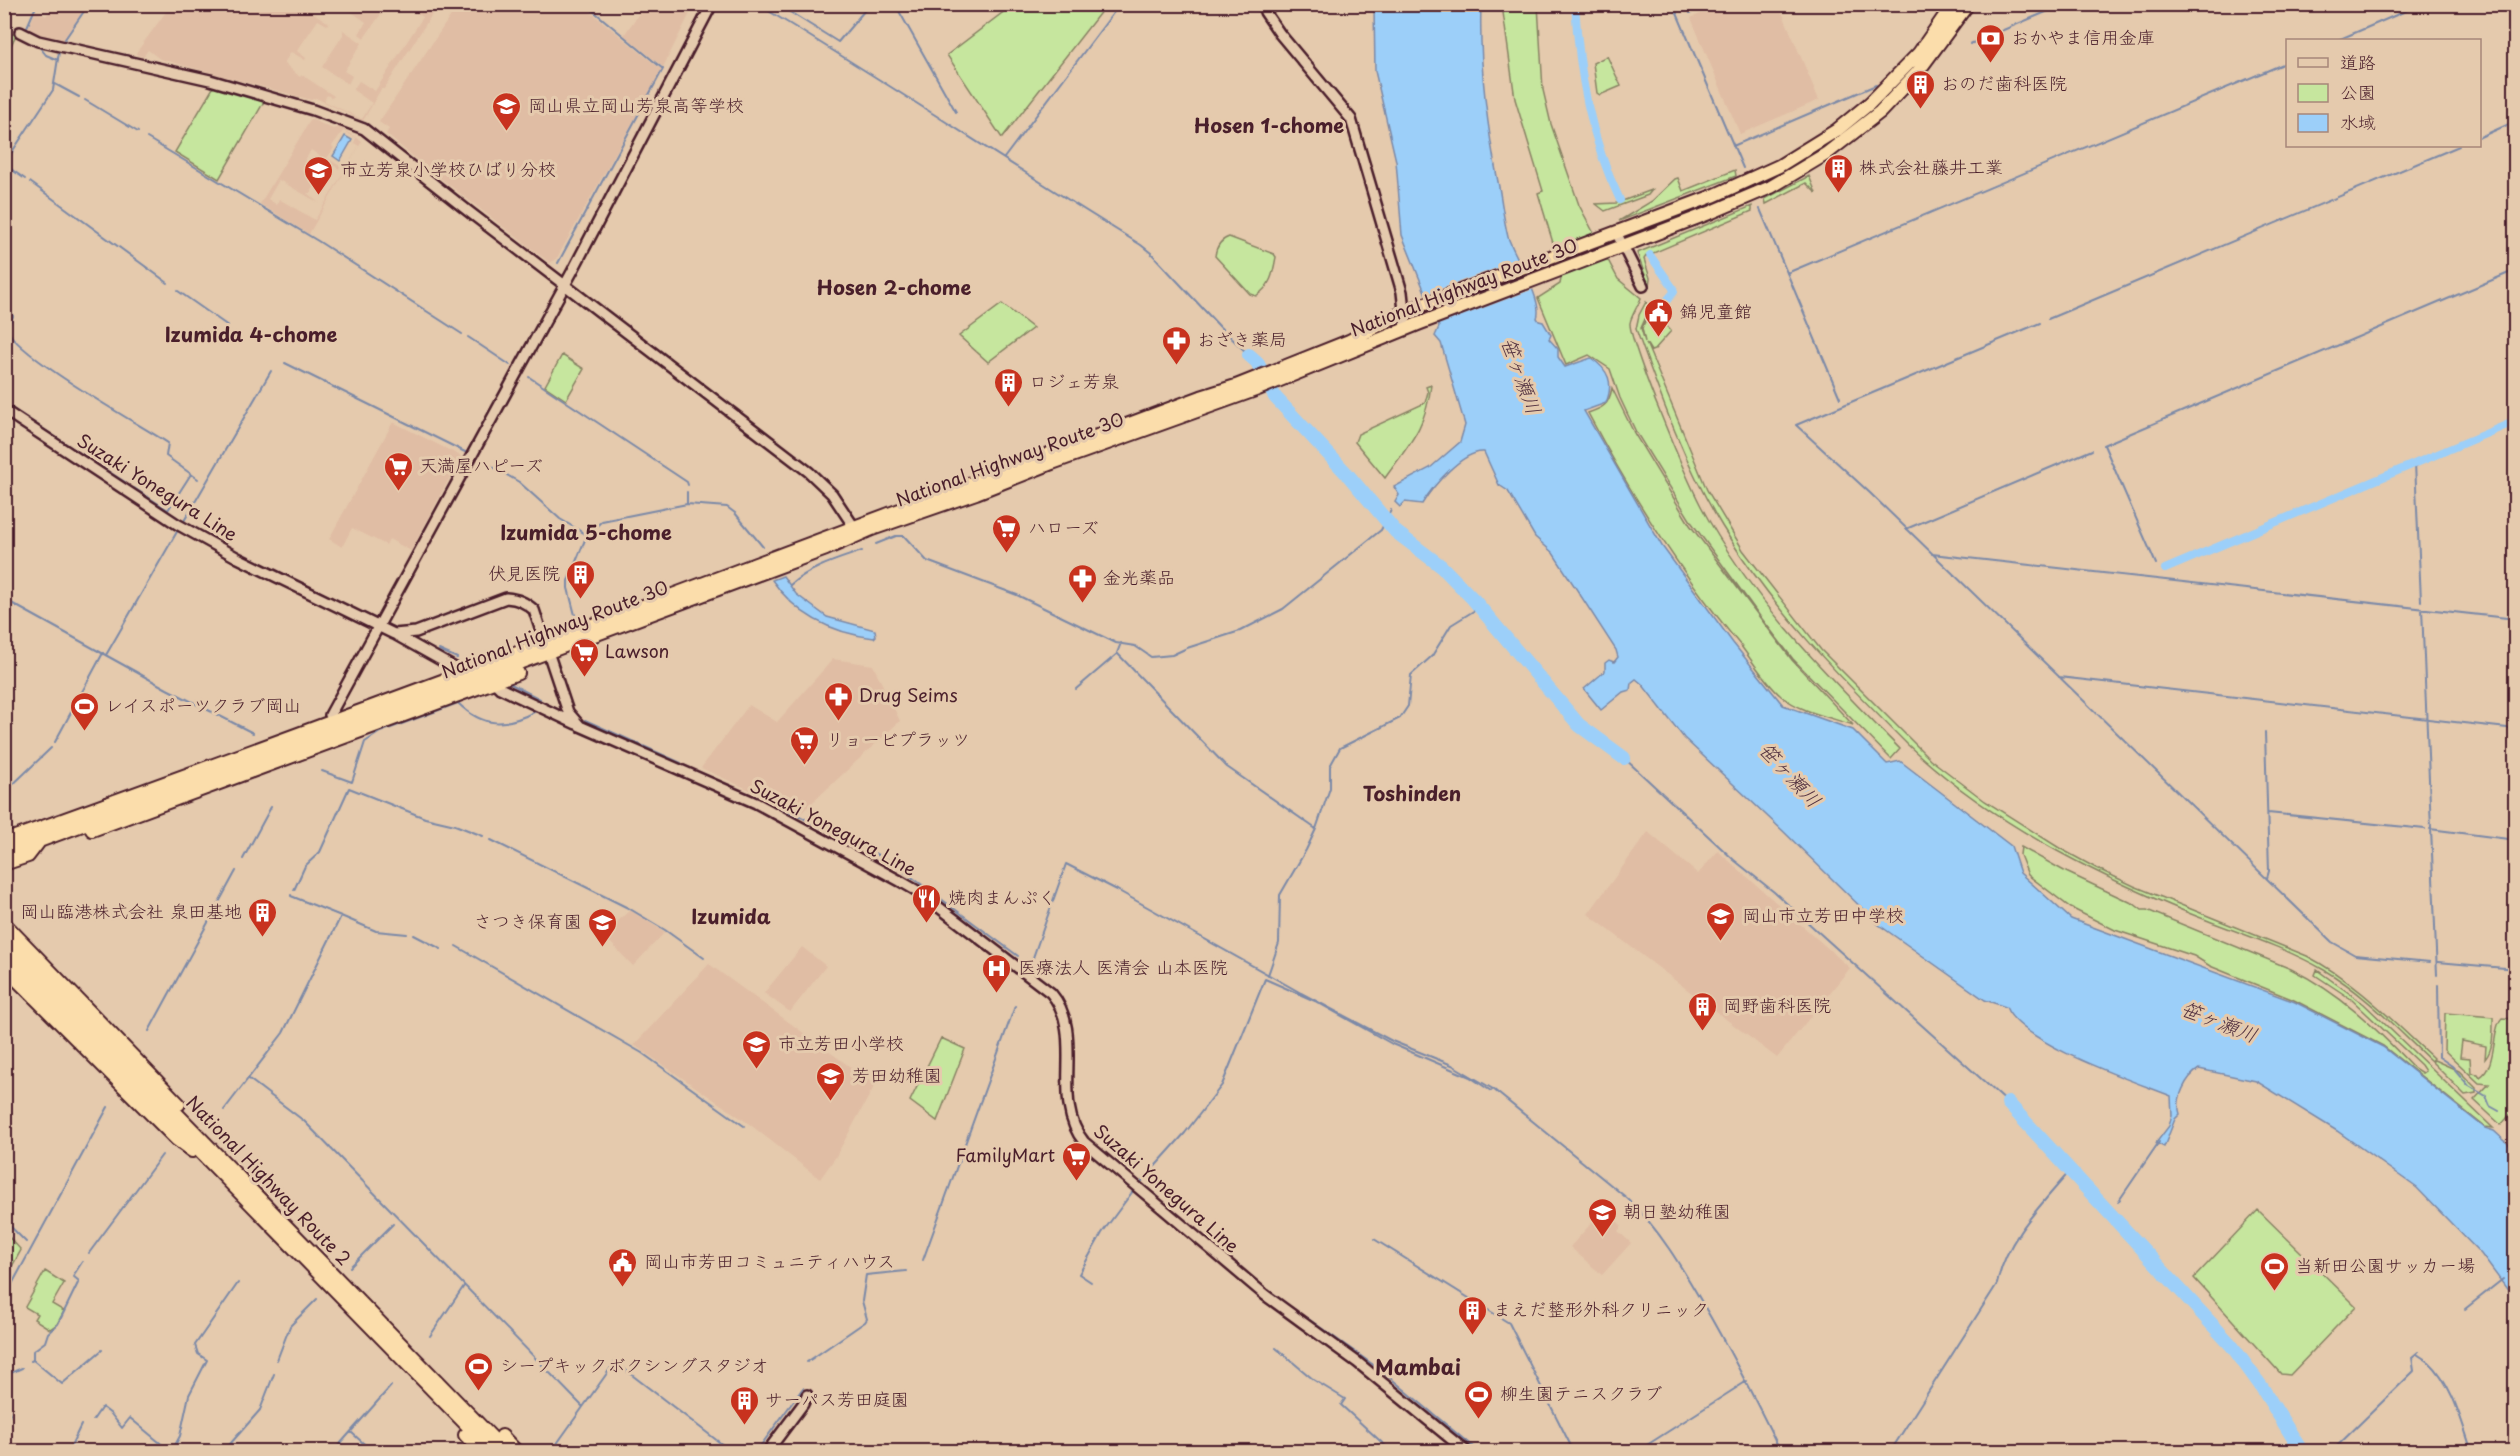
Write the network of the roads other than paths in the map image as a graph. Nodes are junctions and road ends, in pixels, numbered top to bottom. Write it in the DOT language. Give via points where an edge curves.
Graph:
graph roads {
  1 [pos="712,4"];
  2 [pos="1264,4"];
  3 [pos="1953,4"];
  4 [pos="1968,4"];
  5 [pos="20,32"];
  6 [pos="1887,104"];
  7 [pos="1816,144"];
  8 [pos="1611,234"];
  9 [pos="1619,248"];
  10 [pos="566,284"];
  11 [pos="1643,286"];
  12 [pos="1410,309"];
  13 [pos="1406,329"];
  14 [pos="1274,376"];
  15 [pos="1261,382"];
  16 [pos="4,411"];
  17 [pos="854,527"];
  18 [pos="380,626"];
  19 [pos="394,633"];
  20 [pos="546,648"];
  21 [pos="455,668"];
  22 [pos="494,682"];
  23 [pos="330,715"];
  24 [pos="578,725"];
  25 [pos="159,791"];
  26 [pos="25,833"];
  27 [pos="4,841"];
  28 [pos="38,843"];
  29 [pos="4,854"];
  30 [pos="4,864"];
  31 [pos="4,923"];
  32 [pos="4,936"];
  33 [pos="4,951"];
  34 [pos="4,967"];
  35 [pos="232,1176"];
  36 [pos="306,1253"];
  37 [pos="332,1274"];
  38 [pos="425,1383"];
  39 [pos="807,1395"];
  40 [pos="481,1452"];
  41 [pos="493,1452"];
  42 [pos="506,1452"];
  43 [pos="517,1452"];
  44 [pos="767,1452"];
  45 [pos="1467,1452"];
  1 -- 10 [label="street"];
  2 -- 12 [label="street" via="1280,34 1351,119"];
  3 -- 7 [label="highway, National Highway Route 30" via="1893,82"];
  4 -- 6 [label="highway, National Highway Route 30" via="1917,73"];
  5 -- 10 [label="street" via="38,41 232,86 364,129"];
  6 -- 7 [label="highway" via="1829,144"];
  6 -- 9 [label="highway, National Highway Route 30" via="1840,144 1771,187"];
  7 -- 8 [label="highway, National Highway Route 30" via="1746,182"];
  8 -- 9 [label="street"];
  8 -- 12 [label="highway, National Highway Route 30"];
  9 -- 11 [label="street"];
  9 -- 13 [label="highway, National Highway Route 30"];
  10 -- 17 [label="street" via="809,472 832,494"];
  10 -- 18 [label="street"];
  12 -- 13 [label="street"];
  12 -- 14 [label="highway, National Highway Route 30"];
  13 -- 14 [label="highway, National Highway Route 30"];
  14 -- 15 [label="highway, National Highway Route 30"];
  15 -- 17 [label="highway, National Highway Route 30"];
  15 -- 20 [label="highway, National Highway Route 30" via="826,549"];
  16 -- 18 [label="street, Suzaki Yonegura Line" via="177,524"];
  17 -- 20 [label="highway, National Highway Route 30"];
  18 -- 19 [label="street, Suzaki Yonegura Line"];
  18 -- 23 [label="street"];
  19 -- 20 [label="street" via="416,632 506,598 518,599 534,610"];
  19 -- 21 [label="street, Suzaki Yonegura Line"];
  20 -- 21 [label="highway" via="521,644"];
  20 -- 22 [label="highway" via="536,666"];
  20 -- 24 [label="street" via="568,712"];
  20 -- 25 [label="highway, National Highway Route 30"];
  21 -- 23 [label="highway"];
  22 -- 24 [label="street, Suzaki Yonegura Line"];
  22 -- 28 [label="highway" via="107,825 60,841"];
  23 -- 26 [label="highway" via="72,811"];
  24 -- 45 [label="street, Suzaki Yonegura Line" via="756,803 900,881 1051,993 1065,1014 1070,1112 1084,1142 1265,1295 1357,1362"];
  25 -- 26 [label="highway, National Highway Route 30"];
  25 -- 28 [label="highway, National Highway Route 30"];
  26 -- 27 [label="highway, National Highway Route 30"];
  28 -- 29 [label="highway, National Highway Route 30"];
  28 -- 30 [label="highway" via="28,856"];
  31 -- 35 [label="highway" via="208,1135"];
  32 -- 35 [label="highway, National Highway Route 2"];
  33 -- 35 [label="highway, National Highway Route 2"];
  34 -- 35 [label="highway" via="177,1140"];
  35 -- 36 [label="highway, National Highway Route 2"];
  36 -- 37 [label="highway, National Highway Route 2"];
  36 -- 38 [label="highway, National Highway Route 2"];
  37 -- 42 [label="highway, National Highway Route 2"];
  37 -- 43 [label="highway" via="368,1303"];
  38 -- 40 [label="highway" via="436,1404"];
  38 -- 41 [label="highway, National Highway Route 2"];
  39 -- 44 [label="street"];
}
